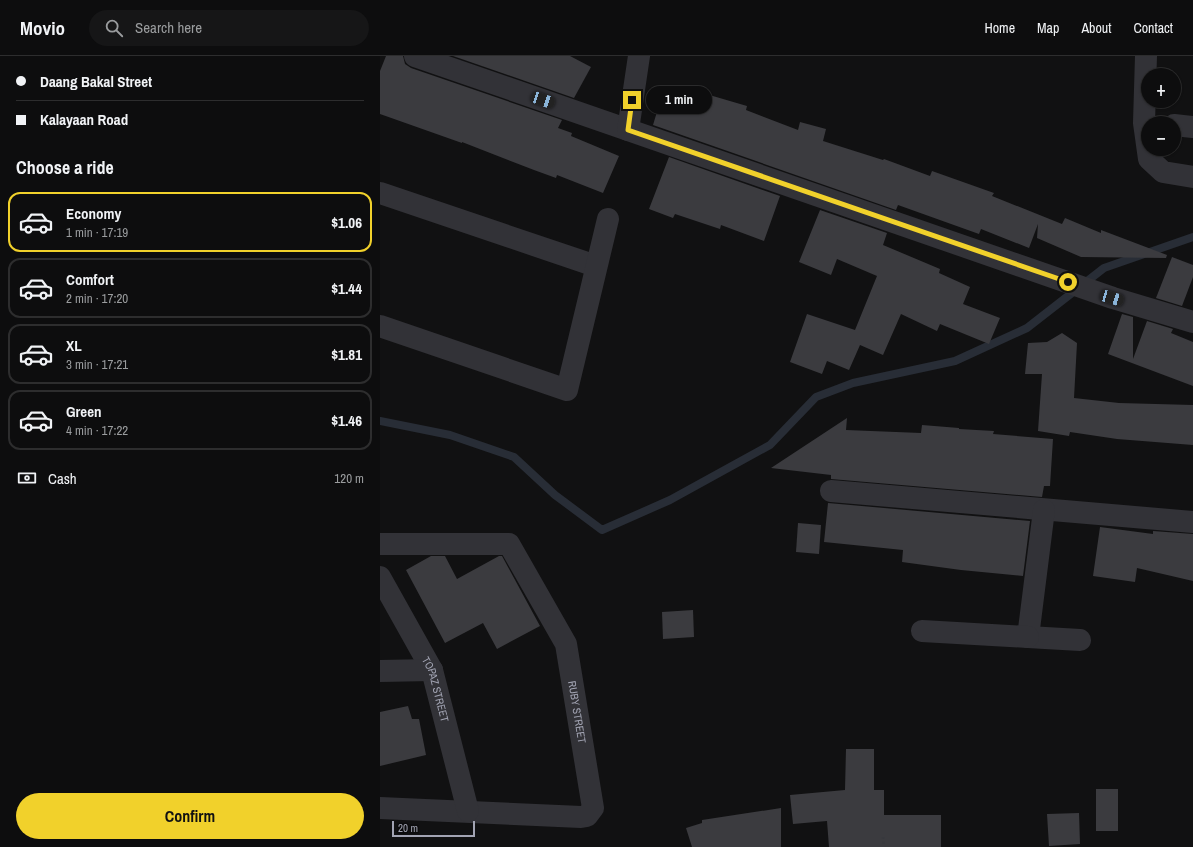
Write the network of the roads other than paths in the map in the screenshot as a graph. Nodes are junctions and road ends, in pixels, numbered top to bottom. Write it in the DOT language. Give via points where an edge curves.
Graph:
graph roads {
  1 [pos="415,56"];
  2 [pos="639,56"];
  3 [pos="1146,56"];
  4 [pos="1146,116"];
  5 [pos="1181,126"];
  6 [pos="1193,127"];
  7 [pos="628,130"];
  8 [pos="1149,156"];
  9 [pos="1193,177"];
  10 [pos="380,193"];
  11 [pos="608,219"];
  12 [pos="596,266"];
  13 [pos="1193,322"];
  14 [pos="380,326"];
  15 [pos="831,491"];
  16 [pos="1044,510"];
  17 [pos="1193,522"];
  18 [pos="380,544"];
  19 [pos="380,577"];
  20 [pos="922,632"];
  21 [pos="1028,637"];
  22 [pos="1080,640"];
  23 [pos="432,670"];
  24 [pos="380,671"];
  25 [pos="380,808"];
  26 [pos="468,811"];
  1 -- 7 [label="street"];
  2 -- 7 [label="street"];
  3 -- 4 [label="street"];
  5 -- 6 [label="street"];
  7 -- 13 [label="street" via="1112,298"];
  8 -- 9 [label="street" via="1163,172"];
  10 -- 12 [label="street"];
  11 -- 12 [label="street"];
  12 -- 14 [label="street" via="567,390"];
  15 -- 16 [label="street"];
  16 -- 17 [label="street"];
  16 -- 21 [label="street"];
  18 -- 26 [label="street, RUBY STREET" via="509,544 566,644 593,808 587,816 581,817"];
  19 -- 23 [label="street, TOPAZ STREET"];
  20 -- 21 [label="street"];
  21 -- 22 [label="street"];
  23 -- 24 [label="street"];
  23 -- 26 [label="street, TOPAZ STREET"];
  25 -- 26 [label="street, RUBY STREET"];
}
